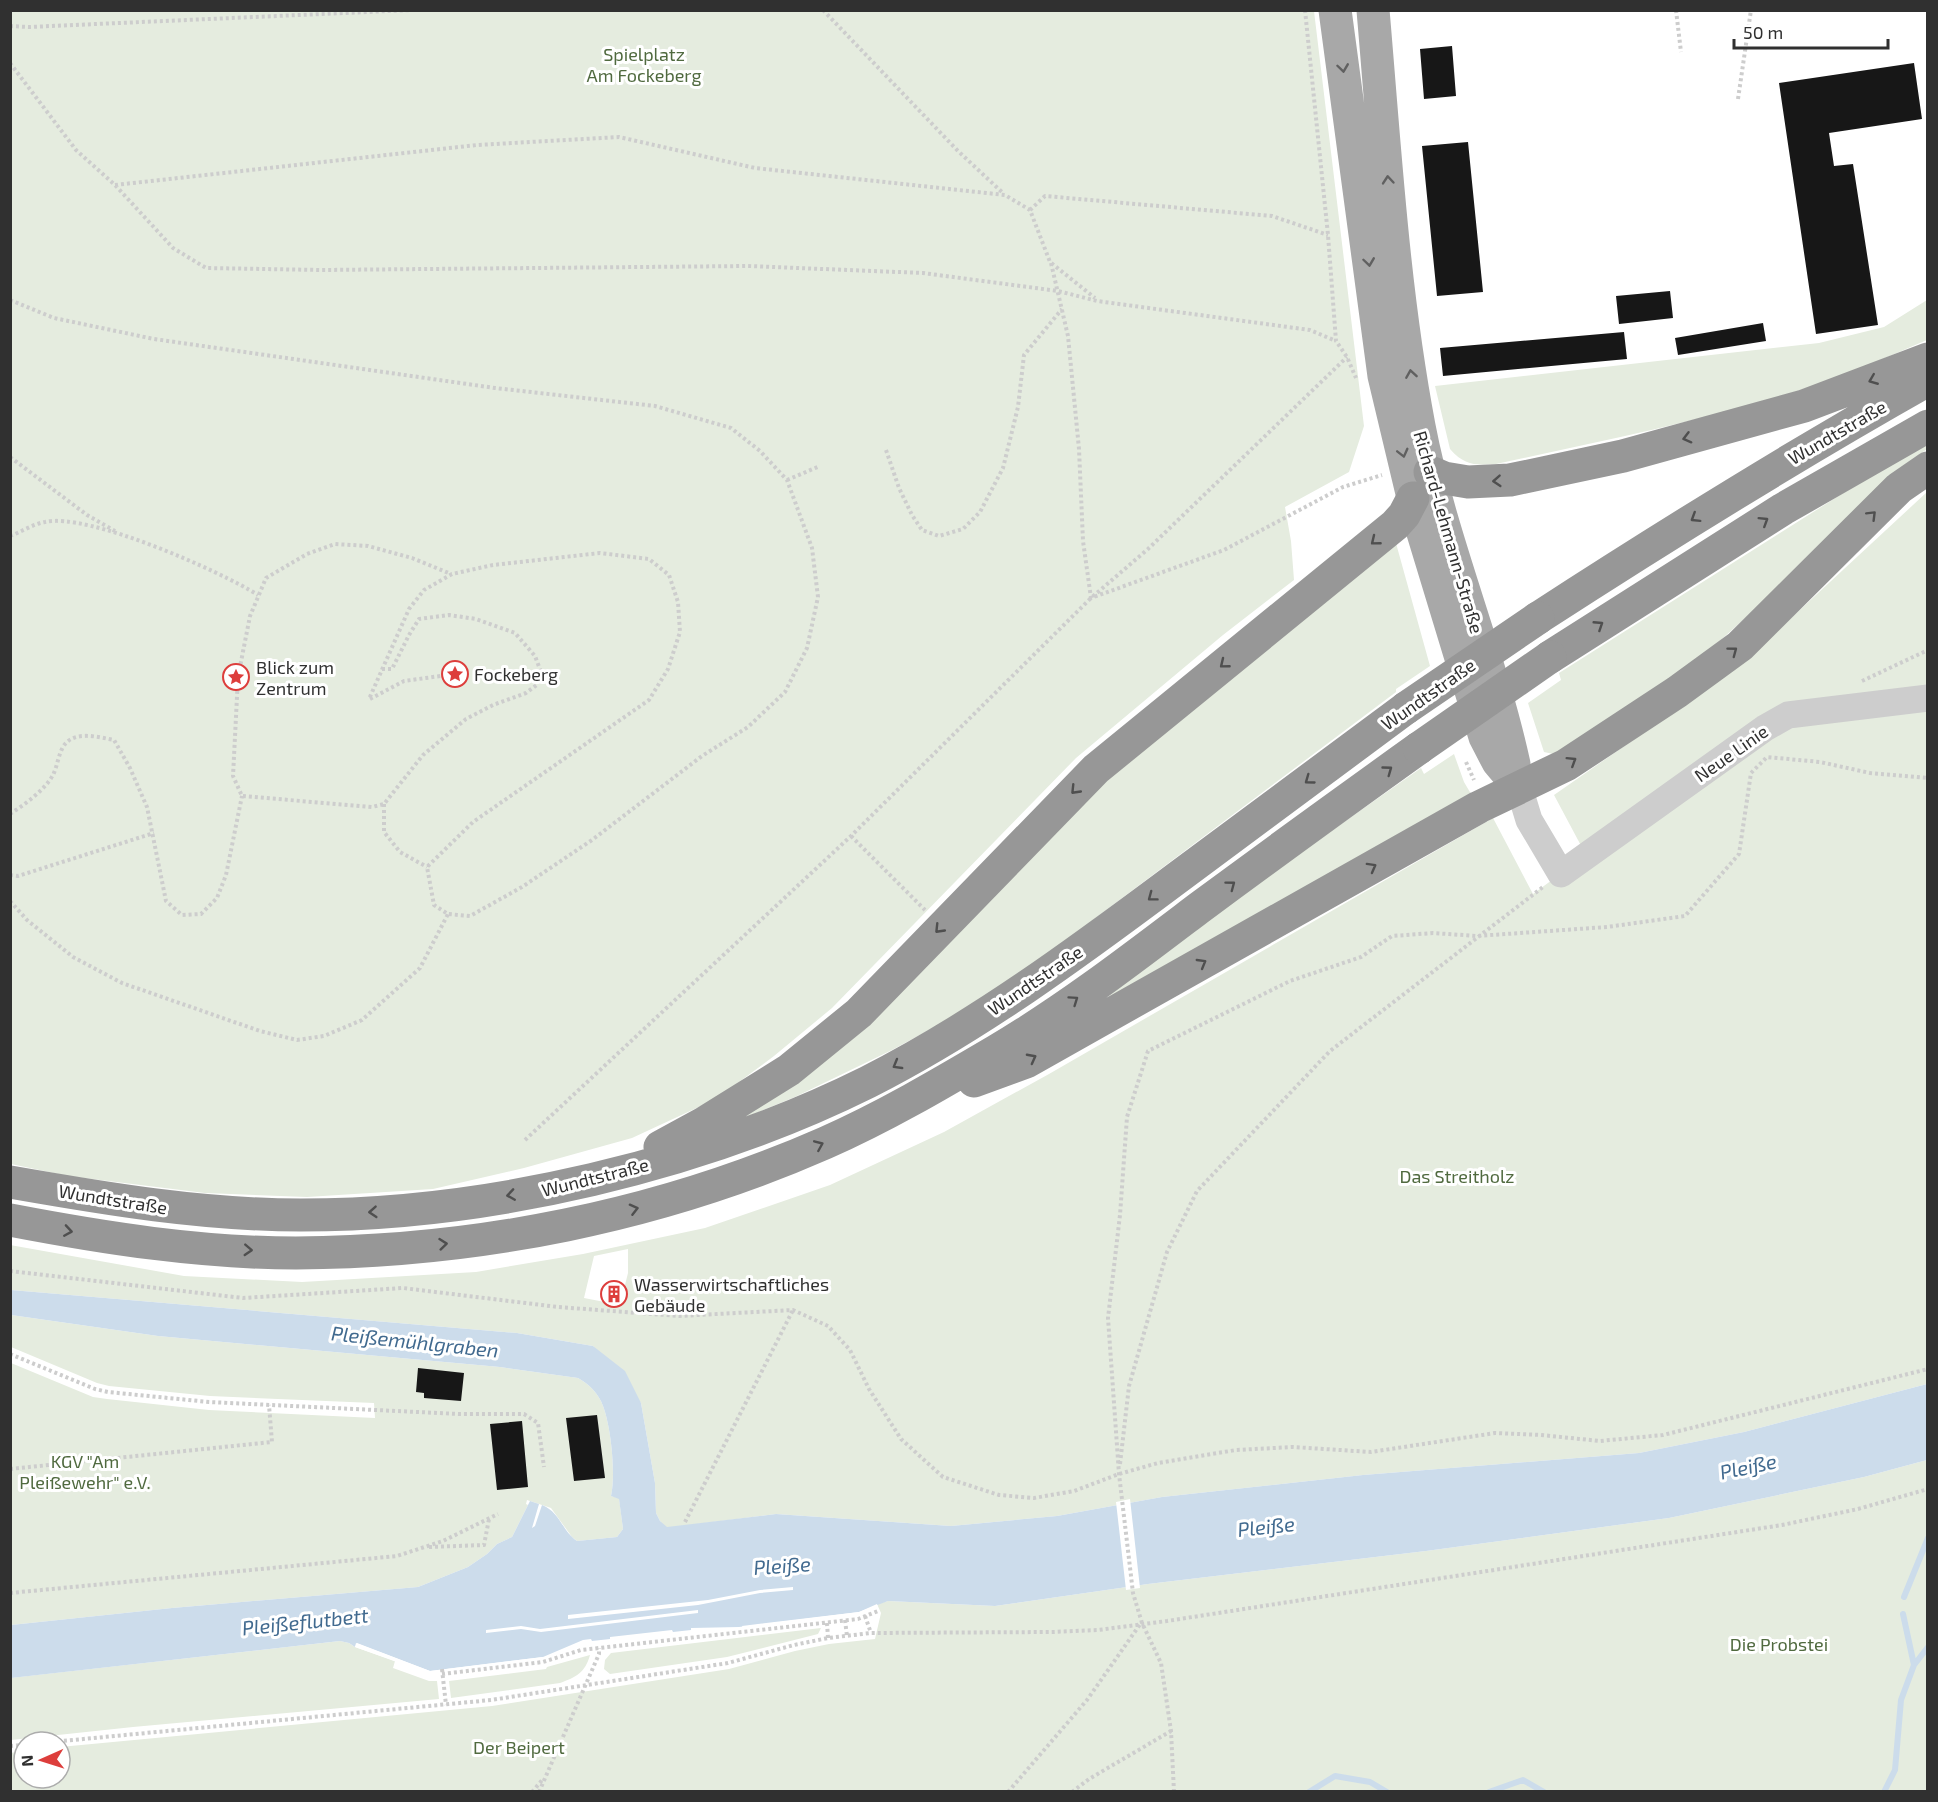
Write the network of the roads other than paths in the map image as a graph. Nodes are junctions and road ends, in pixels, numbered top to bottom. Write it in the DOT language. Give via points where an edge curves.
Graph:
graph roads {
  1 [pos="1335,10"];
  2 [pos="1373,10"];
  3 [pos="1928,359"];
  4 [pos="1928,380"];
  5 [pos="1928,426"];
  6 [pos="1928,468"];
  7 [pos="1422,485"];
  8 [pos="1928,698"];
  9 [pos="1519,787"];
  10 [pos="899,1107"];
  11 [pos="609,1175"];
  12 [pos="10,1182"];
  13 [pos="10,1220"];
  1 -- 7 [label="main road, Richard-Lehmann-Straße, one-way" via="1384,376"];
  7 -- 2 [label="main road, Richard-Lehmann-Straße, one-way" via="1418,418 1395,261"];
  3 -- 7 [label="highway, one-way" via="1804,406 1623,456 1510,480 1468,482 1444,478"];
  4 -- 11 [label="highway, Wundtstraße, one-way, bridge" via="1770,471 1538,618 1406,708 1087,945 948,1036 868,1082 763,1127"];
  10 -- 5 [label="highway, Wundtstraße, one-way, bridge" via="1058,1011 1550,657 1783,509"];
  9 -- 6 [label="highway, one-way" via="1566,765 1740,646 1899,488"];
  7 -- 9 [label="main road, Richard-Lehmann-Straße" via="1429,556 1485,737 1498,762"];
  7 -- 11 [label="highway, one-way" via="1395,525 1096,769 859,1013 789,1070"];
  8 -- 9 [label="lane, Neue Linie" via="1788,715 1764,728 1561,874 1529,820"];
  10 -- 9 [label="highway, one-way" via="1026,1062"];
  13 -- 10 [label="highway, Wundtstraße, one-way" via="190,1247 294,1253 454,1243 579,1222 702,1190 826,1142"];
  11 -- 12 [label="highway, Wundtstraße, one-way" via="452,1205 300,1215 185,1209"];
}
